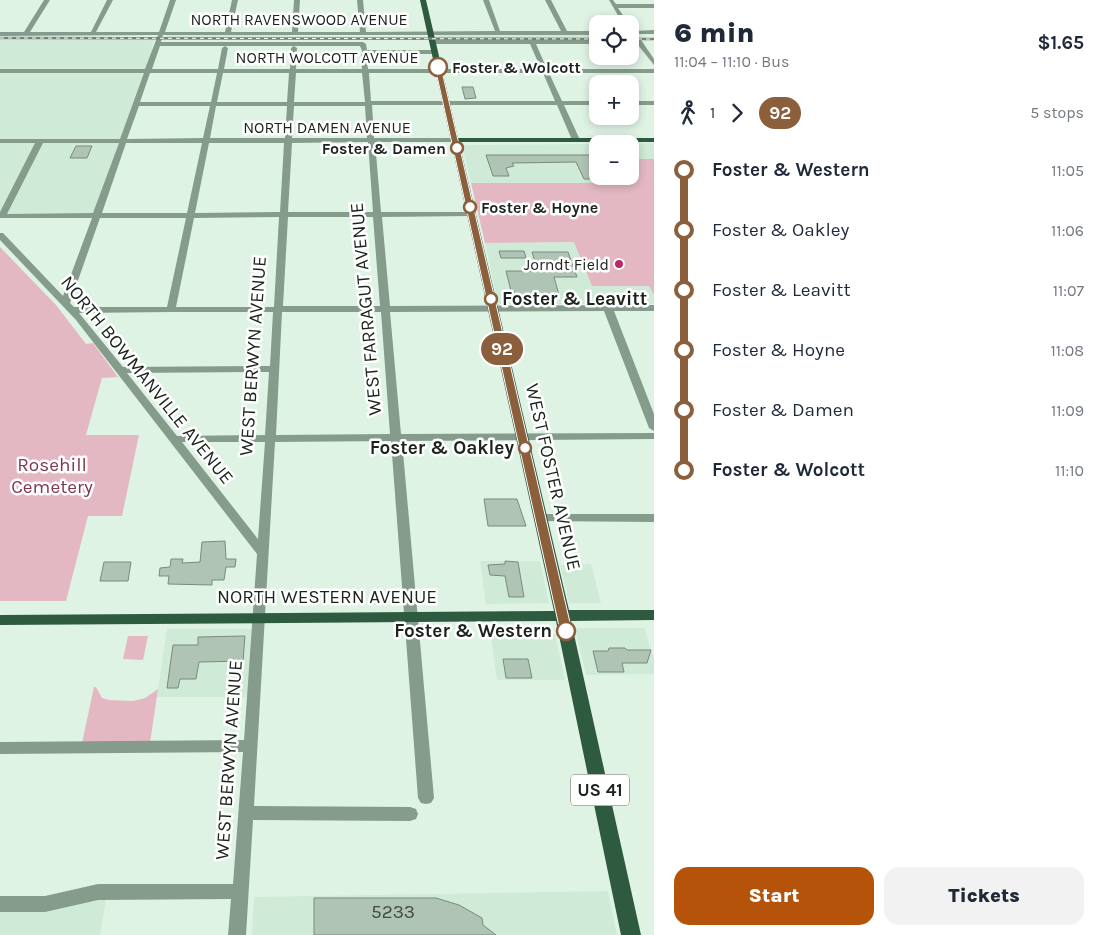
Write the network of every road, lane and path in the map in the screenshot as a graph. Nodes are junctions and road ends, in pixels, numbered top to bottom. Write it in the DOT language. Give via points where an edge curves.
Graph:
graph roads {
  1 [pos="47,0"];
  2 [pos="110,0"];
  3 [pos="173,0"];
  4 [pos="235,0"];
  5 [pos="297,0"];
  6 [pos="360,0"];
  7 [pos="423,0"];
  8 [pos="486,0"];
  9 [pos="548,0"];
  10 [pos="610,0"];
  11 [pos="614,6"];
  12 [pos="654,6"];
  13 [pos="620,15"];
  14 [pos="161,32"];
  15 [pos="228,32"];
  16 [pos="295,32"];
  17 [pos="639,32"];
  18 [pos="654,32"];
  19 [pos="363,33"];
  20 [pos="430,33"];
  21 [pos="498,33"];
  22 [pos="565,33"];
  23 [pos="589,33"];
  24 [pos="0,34"];
  25 [pos="26,34"];
  26 [pos="93,34"];
  27 [pos="432,42"];
  28 [pos="532,42"];
  29 [pos="589,42"];
  30 [pos="639,42"];
  31 [pos="158,44"];
  32 [pos="363,44"];
  33 [pos="225,48"];
  34 [pos="294,48"];
  35 [pos="435,52"];
  36 [pos="364,54"];
  37 [pos="654,63"];
  38 [pos="148,71"];
  39 [pos="220,71"];
  40 [pos="293,71"];
  41 [pos="366,71"];
  42 [pos="439,71"];
  43 [pos="545,71"];
  44 [pos="654,71"];
  45 [pos="0,72"];
  46 [pos="369,103"];
  47 [pos="446,103"];
  48 [pos="559,103"];
  49 [pos="589,103"];
  50 [pos="639,103"];
  51 [pos="654,103"];
  52 [pos="137,104"];
  53 [pos="214,104"];
  54 [pos="291,104"];
  55 [pos="455,140"];
  56 [pos="576,140"];
  57 [pos="654,140"];
  58 [pos="0,141"];
  59 [pos="40,141"];
  60 [pos="123,141"];
  61 [pos="206,141"];
  62 [pos="288,141"];
  63 [pos="372,141"];
  64 [pos="472,214"];
  65 [pos="97,215"];
  66 [pos="191,215"];
  67 [pos="284,215"];
  68 [pos="378,215"];
  69 [pos="1,216"];
  70 [pos="0,235"];
  71 [pos="69,306"];
  72 [pos="608,308"];
  73 [pos="654,308"];
  74 [pos="387,309"];
  75 [pos="493,309"];
  76 [pos="171,310"];
  77 [pos="278,310"];
  78 [pos="274,369"];
  79 [pos="119,370"];
  80 [pos="654,428"];
  81 [pos="522,436"];
  82 [pos="654,436"];
  83 [pos="397,437"];
  84 [pos="269,438"];
  85 [pos="173,439"];
  86 [pos="541,518"];
  87 [pos="654,518"];
  88 [pos="262,552"];
  89 [pos="654,615"];
  90 [pos="562,616"];
  91 [pos="411,617"];
  92 [pos="259,618"];
  93 [pos="0,620"];
  94 [pos="251,746"];
  95 [pos="0,748"];
  96 [pos="426,798"];
  97 [pos="246,813"];
  98 [pos="410,814"];
  99 [pos="240,891"];
  100 [pos="0,904"];
  101 [pos="237,935"];
  102 [pos="631,935"];
  1 -- 25 [label="street"];
  2 -- 26 [label="street"];
  3 -- 14 [label="street"];
  4 -- 15 [label="street"];
  5 -- 16 [label="street"];
  6 -- 19 [label="street"];
  7 -- 20 [label="main road, WEST FOSTER AVENUE / US 41"];
  8 -- 21 [label="street"];
  9 -- 22 [label="street"];
  10 -- 11 [label="street"];
  11 -- 12 [label="street"];
  11 -- 13 [label="street"];
  14 -- 15 [label="street, NORTH RAVENSWOOD AVENUE"];
  14 -- 26 [label="street, NORTH RAVENSWOOD AVENUE"];
  14 -- 31 [label="street"];
  15 -- 16 [label="street, NORTH RAVENSWOOD AVENUE"];
  16 -- 19 [label="street, NORTH RAVENSWOOD AVENUE"];
  17 -- 18 [label="street"];
  19 -- 20 [label="street, NORTH RAVENSWOOD AVENUE"];
  20 -- 21 [label="street, NORTH RAVENSWOOD AVENUE"];
  20 -- 27 [label="main road, WEST FOSTER AVENUE / US 41"];
  21 -- 22 [label="street, NORTH RAVENSWOOD AVENUE"];
  22 -- 23 [label="street, NORTH RAVENSWOOD AVENUE"];
  24 -- 25 [label="street, NORTH RAVENSWOOD AVENUE"];
  25 -- 26 [label="street, NORTH RAVENSWOOD AVENUE"];
  27 -- 28 [label="street"];
  27 -- 35 [label="main road, WEST FOSTER AVENUE / US 41"];
  28 -- 29 [label="street"];
  28 -- 43 [label="street"];
  30 -- 37 [label="street"];
  31 -- 32 [label="street, NORTH RAVENSWOOD AVENUE"];
  31 -- 38 [label="street"];
  32 -- 36 [label="street, WEST FARRAGUT AVENUE"];
  33 -- 39 [label="street"];
  34 -- 40 [label="street, WEST BERWYN AVENUE"];
  35 -- 36 [label="street"];
  35 -- 42 [label="main road, WEST FOSTER AVENUE / US 41"];
  36 -- 41 [label="street, WEST FARRAGUT AVENUE"];
  38 -- 39 [label="street, NORTH WOLCOTT AVENUE"];
  38 -- 45 [label="street, NORTH WOLCOTT AVENUE"];
  38 -- 52 [label="street"];
  39 -- 40 [label="street, NORTH WOLCOTT AVENUE"];
  39 -- 53 [label="street"];
  40 -- 41 [label="street, NORTH WOLCOTT AVENUE"];
  40 -- 54 [label="street, WEST BERWYN AVENUE"];
  41 -- 42 [label="street, NORTH WOLCOTT AVENUE"];
  41 -- 46 [label="street, WEST FARRAGUT AVENUE"];
  42 -- 43 [label="street, NORTH WOLCOTT AVENUE"];
  42 -- 47 [label="main road, WEST FOSTER AVENUE / US 41"];
  43 -- 44 [label="street, NORTH WOLCOTT AVENUE"];
  43 -- 48 [label="street"];
  46 -- 47 [label="street"];
  46 -- 54 [label="street"];
  46 -- 63 [label="street, WEST FARRAGUT AVENUE"];
  47 -- 48 [label="street"];
  47 -- 55 [label="main road, WEST FOSTER AVENUE / US 41"];
  48 -- 49 [label="street"];
  48 -- 56 [label="street"];
  50 -- 51 [label="street"];
  52 -- 53 [label="street"];
  52 -- 60 [label="street"];
  53 -- 54 [label="street"];
  53 -- 61 [label="street"];
  54 -- 62 [label="street, WEST BERWYN AVENUE"];
  55 -- 56 [label="main road, NORTH DAMEN AVENUE"];
  55 -- 63 [label="street, NORTH DAMEN AVENUE"];
  55 -- 64 [label="main road, WEST FOSTER AVENUE / US 41"];
  56 -- 57 [label="main road, NORTH DAMEN AVENUE"];
  58 -- 59 [label="street, NORTH DAMEN AVENUE"];
  59 -- 60 [label="street, NORTH DAMEN AVENUE"];
  59 -- 69 [label="street"];
  60 -- 61 [label="street, NORTH DAMEN AVENUE"];
  60 -- 65 [label="street"];
  61 -- 62 [label="street, NORTH DAMEN AVENUE"];
  61 -- 66 [label="street"];
  62 -- 63 [label="street, NORTH DAMEN AVENUE"];
  62 -- 67 [label="street, WEST BERWYN AVENUE"];
  63 -- 68 [label="street, WEST FARRAGUT AVENUE"];
  64 -- 68 [label="street"];
  64 -- 75 [label="main road, WEST FOSTER AVENUE / US 41"];
  65 -- 66 [label="street"];
  65 -- 69 [label="street"];
  65 -- 71 [label="street"];
  66 -- 67 [label="street"];
  66 -- 76 [label="street"];
  67 -- 68 [label="street"];
  67 -- 77 [label="street, WEST BERWYN AVENUE"];
  68 -- 74 [label="street, WEST FARRAGUT AVENUE"];
  70 -- 71 [label="street, NORTH BOWMANVILLE AVENUE"];
  71 -- 76 [label="street"];
  71 -- 79 [label="street, NORTH BOWMANVILLE AVENUE"];
  72 -- 73 [label="street"];
  72 -- 75 [label="street"];
  72 -- 80 [label="street"];
  74 -- 75 [label="street"];
  74 -- 77 [label="street"];
  74 -- 83 [label="street, WEST FARRAGUT AVENUE"];
  75 -- 81 [label="main road, WEST FOSTER AVENUE / US 41"];
  76 -- 77 [label="street"];
  77 -- 78 [label="street, WEST BERWYN AVENUE"];
  78 -- 79 [label="street"];
  78 -- 84 [label="street, WEST BERWYN AVENUE"];
  79 -- 85 [label="street, NORTH BOWMANVILLE AVENUE"];
  81 -- 82 [label="street"];
  81 -- 83 [label="street"];
  81 -- 86 [label="main road, WEST FOSTER AVENUE / US 41"];
  83 -- 84 [label="street"];
  83 -- 91 [label="street, WEST FARRAGUT AVENUE"];
  84 -- 85 [label="street"];
  84 -- 88 [label="street, WEST BERWYN AVENUE"];
  85 -- 88 [label="street, NORTH BOWMANVILLE AVENUE"];
  86 -- 87 [label="street"];
  86 -- 90 [label="main road, WEST FOSTER AVENUE / US 41"];
  88 -- 92 [label="street, WEST BERWYN AVENUE"];
  89 -- 90 [label="main road, NORTH WESTERN AVENUE"];
  90 -- 91 [label="main road, NORTH WESTERN AVENUE"];
  90 -- 102 [label="main road, WEST FOSTER AVENUE / US 41"];
  91 -- 92 [label="main road, NORTH WESTERN AVENUE"];
  91 -- 96 [label="street, WEST FARRAGUT AVENUE"];
  92 -- 93 [label="main road, NORTH WESTERN AVENUE"];
  92 -- 94 [label="street, WEST BERWYN AVENUE"];
  94 -- 95 [label="street"];
  94 -- 97 [label="street, WEST BERWYN AVENUE"];
  97 -- 98 [label="street"];
  97 -- 99 [label="street, WEST BERWYN AVENUE"];
  99 -- 100 [label="street" via="98,892 45,904"];
  99 -- 101 [label="street, WEST BERWYN AVENUE"];
}
